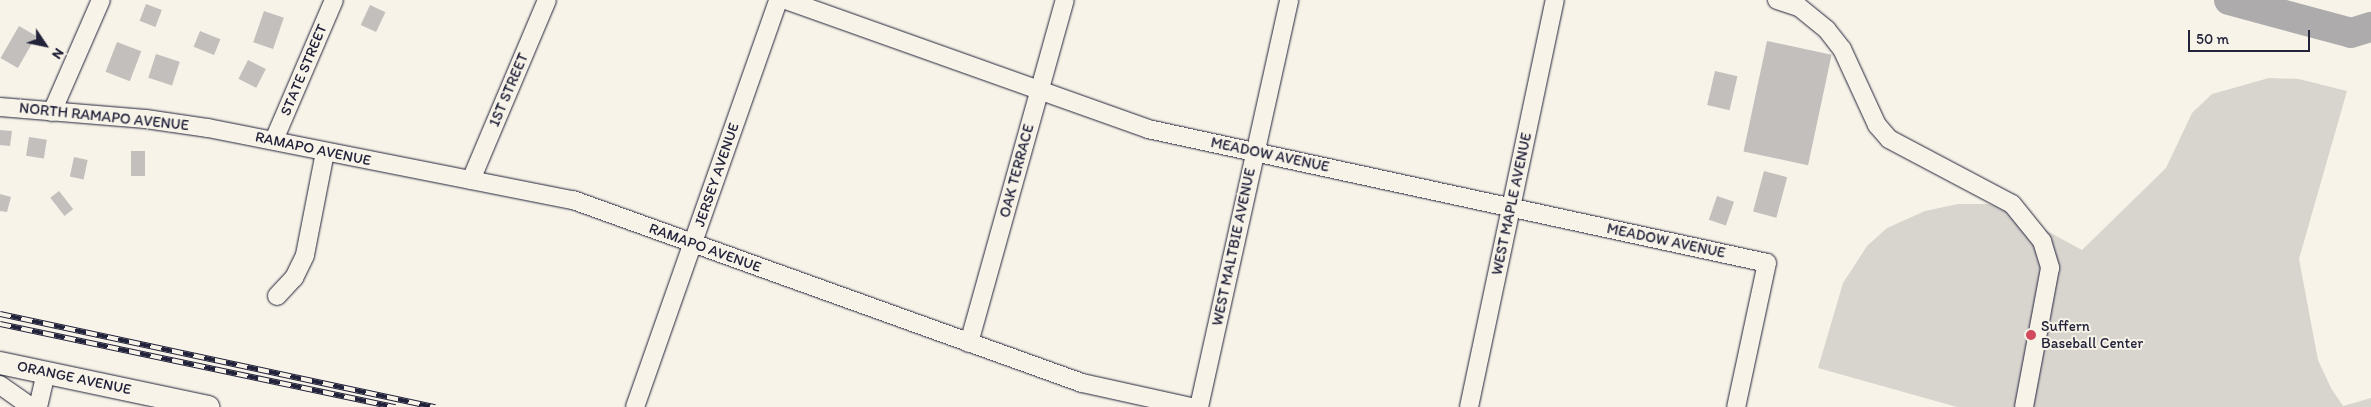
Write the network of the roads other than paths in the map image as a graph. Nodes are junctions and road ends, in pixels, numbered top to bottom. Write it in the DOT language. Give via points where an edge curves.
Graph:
graph roads {
  1 [pos="101,0"];
  2 [pos="334,0"];
  3 [pos="547,0"];
  4 [pos="778,0"];
  5 [pos="786,0"];
  6 [pos="1065,0"];
  7 [pos="1289,0"];
  8 [pos="1556,0"];
  9 [pos="1777,0"];
  10 [pos="1039,92"];
  11 [pos="0,107"];
  12 [pos="52,112"];
  13 [pos="208,128"];
  14 [pos="274,140"];
  15 [pos="326,152"];
  16 [pos="1255,152"];
  17 [pos="471,180"];
  18 [pos="1512,207"];
  19 [pos="693,245"];
  20 [pos="277,296"];
  21 [pos="969,343"];
  22 [pos="0,363"];
  23 [pos="46,372"];
  24 [pos="0,385"];
  25 [pos="31,407"];
  26 [pos="38,407"];
  27 [pos="208,407"];
  28 [pos="635,407"];
  29 [pos="1191,407"];
  30 [pos="1199,407"];
  31 [pos="1469,407"];
  32 [pos="1736,407"];
  33 [pos="2024,407"];
  1 -- 12 [label="street"];
  2 -- 14 [label="street, STATE STREET"];
  3 -- 17 [label="street, 1ST STREET"];
  4 -- 19 [label="street, JERSEY AVENUE"];
  5 -- 10 [label="street, MEADOW AVENUE"];
  6 -- 10 [label="street, OAK TERRACE"];
  7 -- 16 [label="street, WEST MALTBIE AVENUE"];
  8 -- 18 [label="street, WEST MAPLE AVENUE"];
  9 -- 33 [label="street" via="1799,7 1832,36 1842,49 1877,125 1889,139 2012,204 2042,241 2050,268"];
  10 -- 16 [label="street, MEADOW AVENUE" via="1148,128"];
  10 -- 21 [label="street, OAK TERRACE"];
  11 -- 12 [label="street, NORTH RAMAPO AVENUE"];
  12 -- 13 [label="street, NORTH RAMAPO AVENUE" via="146,119"];
  13 -- 14 [label="street, RAMAPO AVENUE"];
  14 -- 15 [label="street, RAMAPO AVENUE"];
  15 -- 17 [label="street, RAMAPO AVENUE"];
  15 -- 20 [label="street" via="305,255 294,278"];
  16 -- 18 [label="street, MEADOW AVENUE"];
  16 -- 30 [label="street, WEST MALTBIE AVENUE"];
  17 -- 19 [label="street, RAMAPO AVENUE" via="573,200"];
  18 -- 31 [label="street, WEST MAPLE AVENUE"];
  18 -- 32 [label="street, MEADOW AVENUE" via="1768,263"];
  19 -- 21 [label="street, RAMAPO AVENUE"];
  19 -- 28 [label="street, JERSEY AVENUE"];
  21 -- 29 [label="street, RAMAPO AVENUE" via="1082,383"];
  22 -- 23 [label="main road, ORANGE AVENUE"];
  23 -- 26 [label="street"];
  23 -- 27 [label="main road, ORANGE AVENUE"];
  24 -- 25 [label="street"];
}
